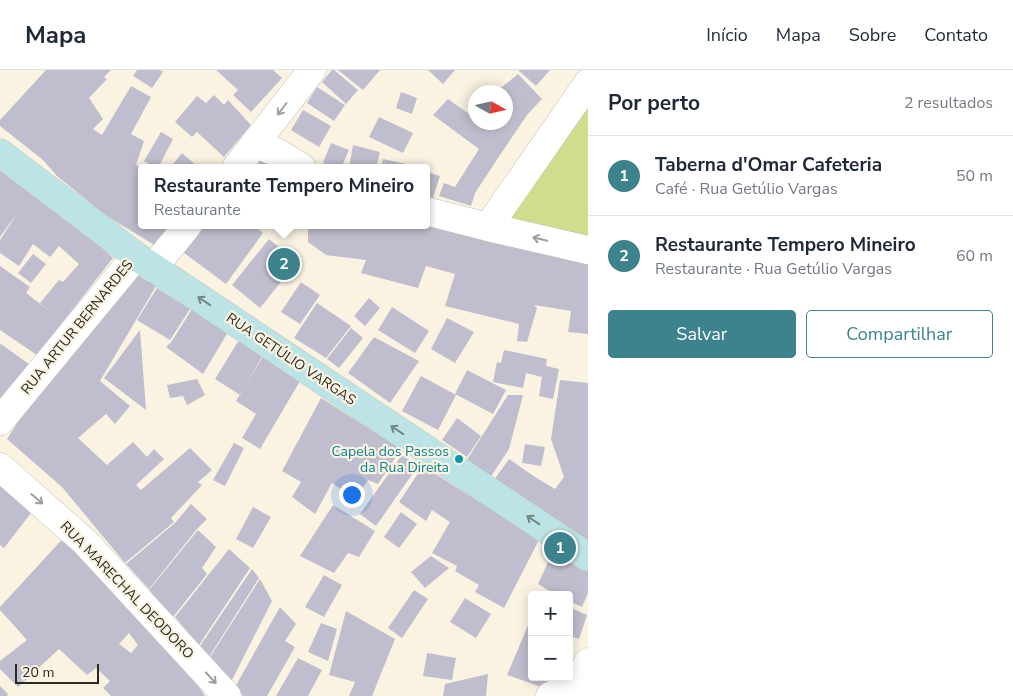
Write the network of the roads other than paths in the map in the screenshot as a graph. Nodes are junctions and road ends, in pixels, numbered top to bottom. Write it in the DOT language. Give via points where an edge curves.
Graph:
graph roads {
  1 [pos="312,70"];
  2 [pos="588,83"];
  3 [pos="256,144"];
  4 [pos="0,153"];
  5 [pos="239,164"];
  6 [pos="296,164"];
  7 [pos="430,212"];
  8 [pos="488,227"];
  9 [pos="183,229"];
  10 [pos="588,250"];
  11 [pos="144,262"];
  12 [pos="0,421"];
  13 [pos="0,467"];
  14 [pos="588,557"];
  15 [pos="584,681"];
  16 [pos="227,696"];
  17 [pos="550,696"];
  1 -- 3 [label="street, one-way"];
  2 -- 8 [label="street"];
  3 -- 5 [label="street"];
  3 -- 6 [label="street"];
  4 -- 11 [label="street, RUA GETÚLIO VARGAS"];
  7 -- 8 [label="street"];
  10 -- 8 [label="street, one-way"];
  9 -- 11 [label="street, RUA ARTUR BERNARDES"];
  11 -- 12 [label="street, RUA ARTUR BERNARDES"];
  14 -- 11 [label="street, RUA GETÚLIO VARGAS, one-way"];
  13 -- 16 [label="street, RUA MARECHAL DEODORO, one-way" via="85,542"];
  15 -- 17 [label="street"];
}
